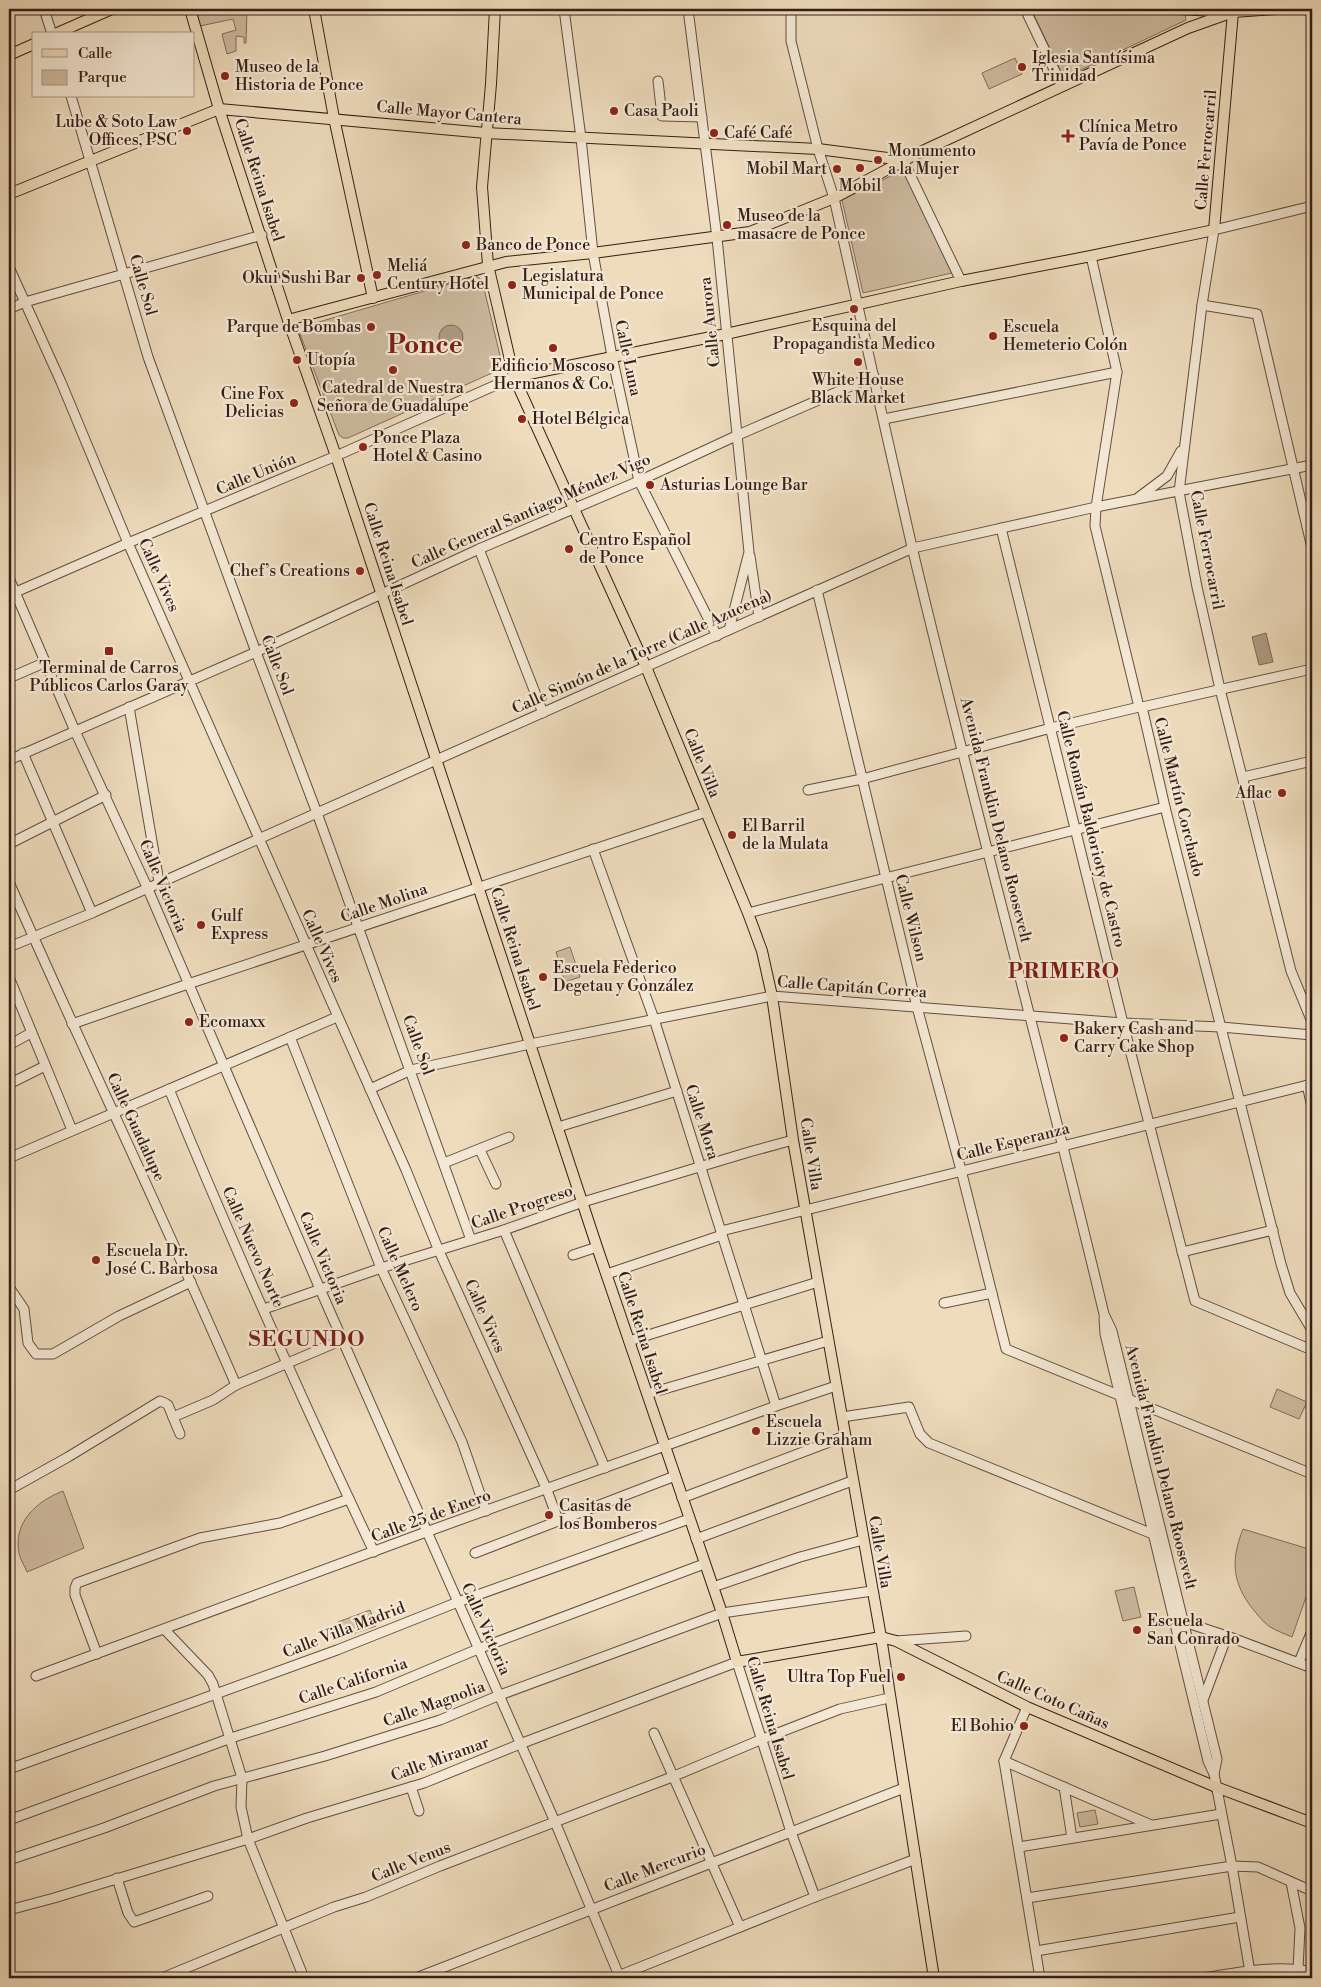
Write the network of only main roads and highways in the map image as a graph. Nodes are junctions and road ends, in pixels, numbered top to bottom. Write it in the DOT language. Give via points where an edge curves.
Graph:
graph roads {
  1 [pos="112,9"];
  2 [pos="190,9"];
  3 [pos="314,9"];
  4 [pos="495,9"];
  5 [pos="1178,9"];
  6 [pos="1276,9"];
  7 [pos="1232,10"];
  8 [pos="58,32"];
  9 [pos="32,45"];
  10 [pos="9,55"];
  11 [pos="219,108"];
  12 [pos="334,118"];
  13 [pos="486,133"];
  14 [pos="903,160"];
  15 [pos="9,194"];
  16 [pos="488,265"];
  17 [pos="373,298"];
  18 [pos="288,320"];
  19 [pos="514,377"];
  20 [pos="880,1637"];
  21 [pos="737,1662"];
  22 [pos="1312,1824"];
  23 [pos="934,1978"];
  1 -- 8 [label="main road"];
  2 -- 11 [label="main road, Calle Reina Isabel"];
  3 -- 12 [label="main road"];
  4 -- 13 [label="main road, Calle Villa"];
  5 -- 7 [label="main road"];
  6 -- 7 [label="main road"];
  7 -- 14 [label="main road"];
  7 -- 19 [label="main road, Calle Ferrocarril" via="1214,230"];
  9 -- 10 [label="main road"];
  11 -- 12 [label="main road, Calle Mayor Cantera"];
  11 -- 15 [label="main road, Calle Mayor Cantera"];
  11 -- 18 [label="main road, Calle Reina Isabel"];
  12 -- 13 [label="main road, Calle Mayor Cantera"];
  12 -- 17 [label="main road"];
  13 -- 14 [label="main road, Calle Mayor Cantera" via="818,149"];
  13 -- 16 [label="main road, Calle Villa" via="482,187"];
  14 -- 16 [label="main road" via="834,198 750,232"];
  16 -- 17 [label="main road"];
  16 -- 19 [label="main road, Calle Villa"];
  17 -- 18 [label="main road"];
  18 -- 21 [label="main road, Calle Reina Isabel"];
  19 -- 20 [label="main road, Calle Villa" via="646,667 762,951"];
  20 -- 21 [label="main road, Calle Miramar"];
  20 -- 22 [label="main road, Calle Coto Cañas" via="896,1641 1027,1707"];
  20 -- 23 [label="main road, Calle Villa"];
}
